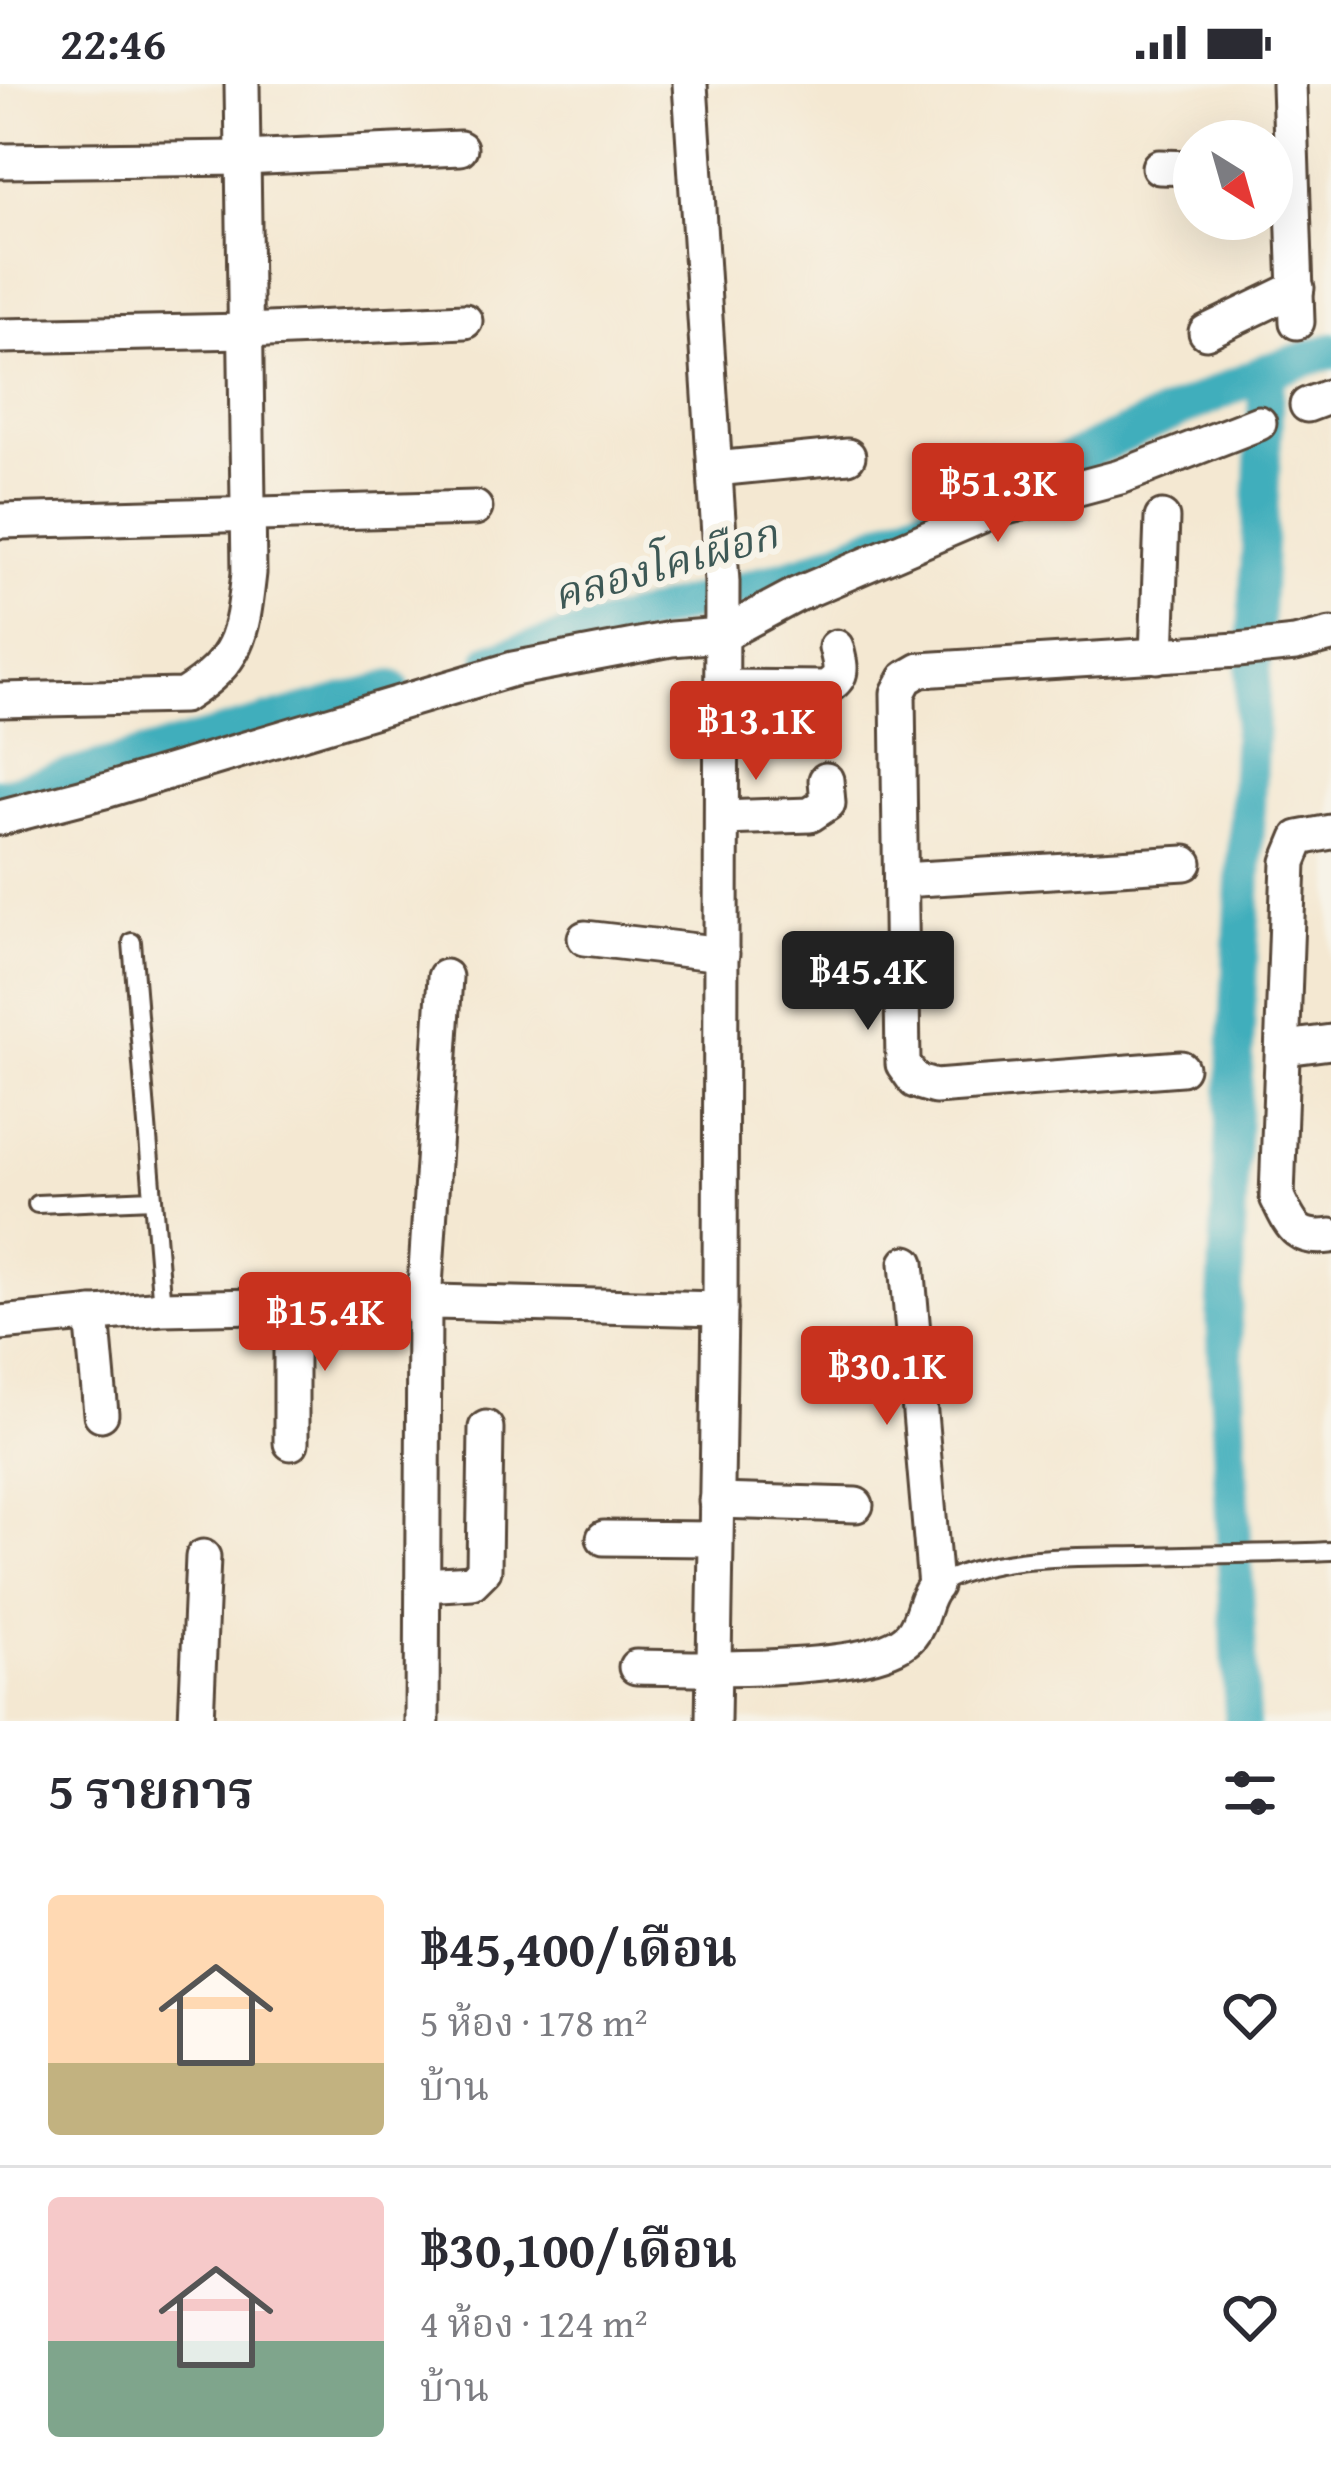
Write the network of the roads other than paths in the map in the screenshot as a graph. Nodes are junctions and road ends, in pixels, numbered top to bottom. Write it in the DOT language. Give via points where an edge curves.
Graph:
graph roads {
  1 [pos="242,84"];
  2 [pos="690,84"];
  3 [pos="1289,84"];
  4 [pos="1286,120"];
  5 [pos="460,148"];
  6 [pos="243,158"];
  7 [pos="0,161"];
  8 [pos="1160,167"];
  9 [pos="1173,167"];
  10 [pos="1290,240"];
  11 [pos="465,321"];
  12 [pos="246,331"];
  13 [pos="1206,332"];
  14 [pos="0,336"];
  15 [pos="1259,424"];
  16 [pos="848,456"];
  17 [pos="715,469"];
  18 [pos="475,508"];
  19 [pos="248,516"];
  20 [pos="1162,518"];
  21 [pos="0,521"];
  22 [pos="722,629"];
  23 [pos="1331,635"];
  24 [pos="836,647"];
  25 [pos="1157,656"];
  26 [pos="722,687"];
  27 [pos="0,700"];
  28 [pos="826,780"];
  29 [pos="0,818"];
  30 [pos="722,818"];
  31 [pos="1331,832"];
  32 [pos="1185,863"];
  33 [pos="901,880"];
  34 [pos="585,938"];
  35 [pos="132,942"];
  36 [pos="722,954"];
  37 [pos="445,977"];
  38 [pos="1331,1042"];
  39 [pos="1285,1048"];
  40 [pos="1180,1068"];
  41 [pos="153,1199"];
  42 [pos="37,1204"];
  43 [pos="1331,1236"];
  44 [pos="908,1263"];
  45 [pos="424,1302"];
  46 [pos="291,1306"];
  47 [pos="162,1309"];
  48 [pos="720,1309"];
  49 [pos="92,1314"];
  50 [pos="0,1323"];
  51 [pos="101,1414"];
  52 [pos="486,1428"];
  53 [pos="291,1443"];
  54 [pos="716,1501"];
  55 [pos="856,1505"];
  56 [pos="604,1538"];
  57 [pos="716,1540"];
  58 [pos="1331,1551"];
  59 [pos="203,1557"];
  60 [pos="424,1585"];
  61 [pos="935,1586"];
  62 [pos="636,1667"];
  63 [pos="712,1669"];
  64 [pos="196,1721"];
  65 [pos="422,1721"];
  66 [pos="713,1721"];
  1 -- 6 [label="street"];
  2 -- 17 [label="street"];
  3 -- 4 [label="street"];
  5 -- 6 [label="street"];
  6 -- 7 [label="street"];
  6 -- 12 [label="street"];
  8 -- 9 [label="street"];
  10 -- 13 [label="street" via="1297,305"];
  11 -- 12 [label="street"];
  12 -- 14 [label="street"];
  12 -- 19 [label="street"];
  15 -- 22 [label="street" via="1120,477 992,511"];
  16 -- 17 [label="street"];
  17 -- 22 [label="street"];
  18 -- 19 [label="street"];
  19 -- 21 [label="street"];
  19 -- 27 [label="street" via="242,636 208,680 183,696"];
  20 -- 25 [label="street"];
  22 -- 26 [label="street"];
  22 -- 29 [label="street" via="513,669"];
  23 -- 25 [label="street"];
  24 -- 26 [label="street" via="842,671 825,688"];
  25 -- 33 [label="street" via="920,670 906,678 898,693"];
  26 -- 30 [label="street"];
  28 -- 30 [label="street" via="828,803 810,815"];
  30 -- 36 [label="street"];
  31 -- 39 [label="street" via="1299,838 1288,862"];
  32 -- 33 [label="street"];
  33 -- 40 [label="street" via="903,1064 915,1081 934,1087"];
  34 -- 36 [label="street"];
  35 -- 41 [label="lane"];
  36 -- 48 [label="street"];
  37 -- 45 [label="street"];
  38 -- 39 [label="street"];
  39 -- 43 [label="street" via="1277,1196 1293,1228 1312,1239"];
  41 -- 42 [label="lane"];
  41 -- 47 [label="lane"];
  44 -- 61 [label="street"];
  45 -- 46 [label="street"];
  45 -- 48 [label="street"];
  45 -- 60 [label="street"];
  46 -- 47 [label="street"];
  46 -- 53 [label="street"];
  47 -- 49 [label="street"];
  48 -- 54 [label="street"];
  49 -- 50 [label="street"];
  49 -- 51 [label="street"];
  52 -- 60 [label="street" via="484,1570 472,1582"];
  54 -- 55 [label="street"];
  54 -- 57 [label="street"];
  56 -- 57 [label="street"];
  57 -- 63 [label="street"];
  58 -- 61 [label="lane" via="1069,1558 988,1567"];
  59 -- 64 [label="street"];
  60 -- 65 [label="street"];
  61 -- 63 [label="street" via="912,1635 865,1658"];
  62 -- 63 [label="street"];
  63 -- 66 [label="street"];
}
